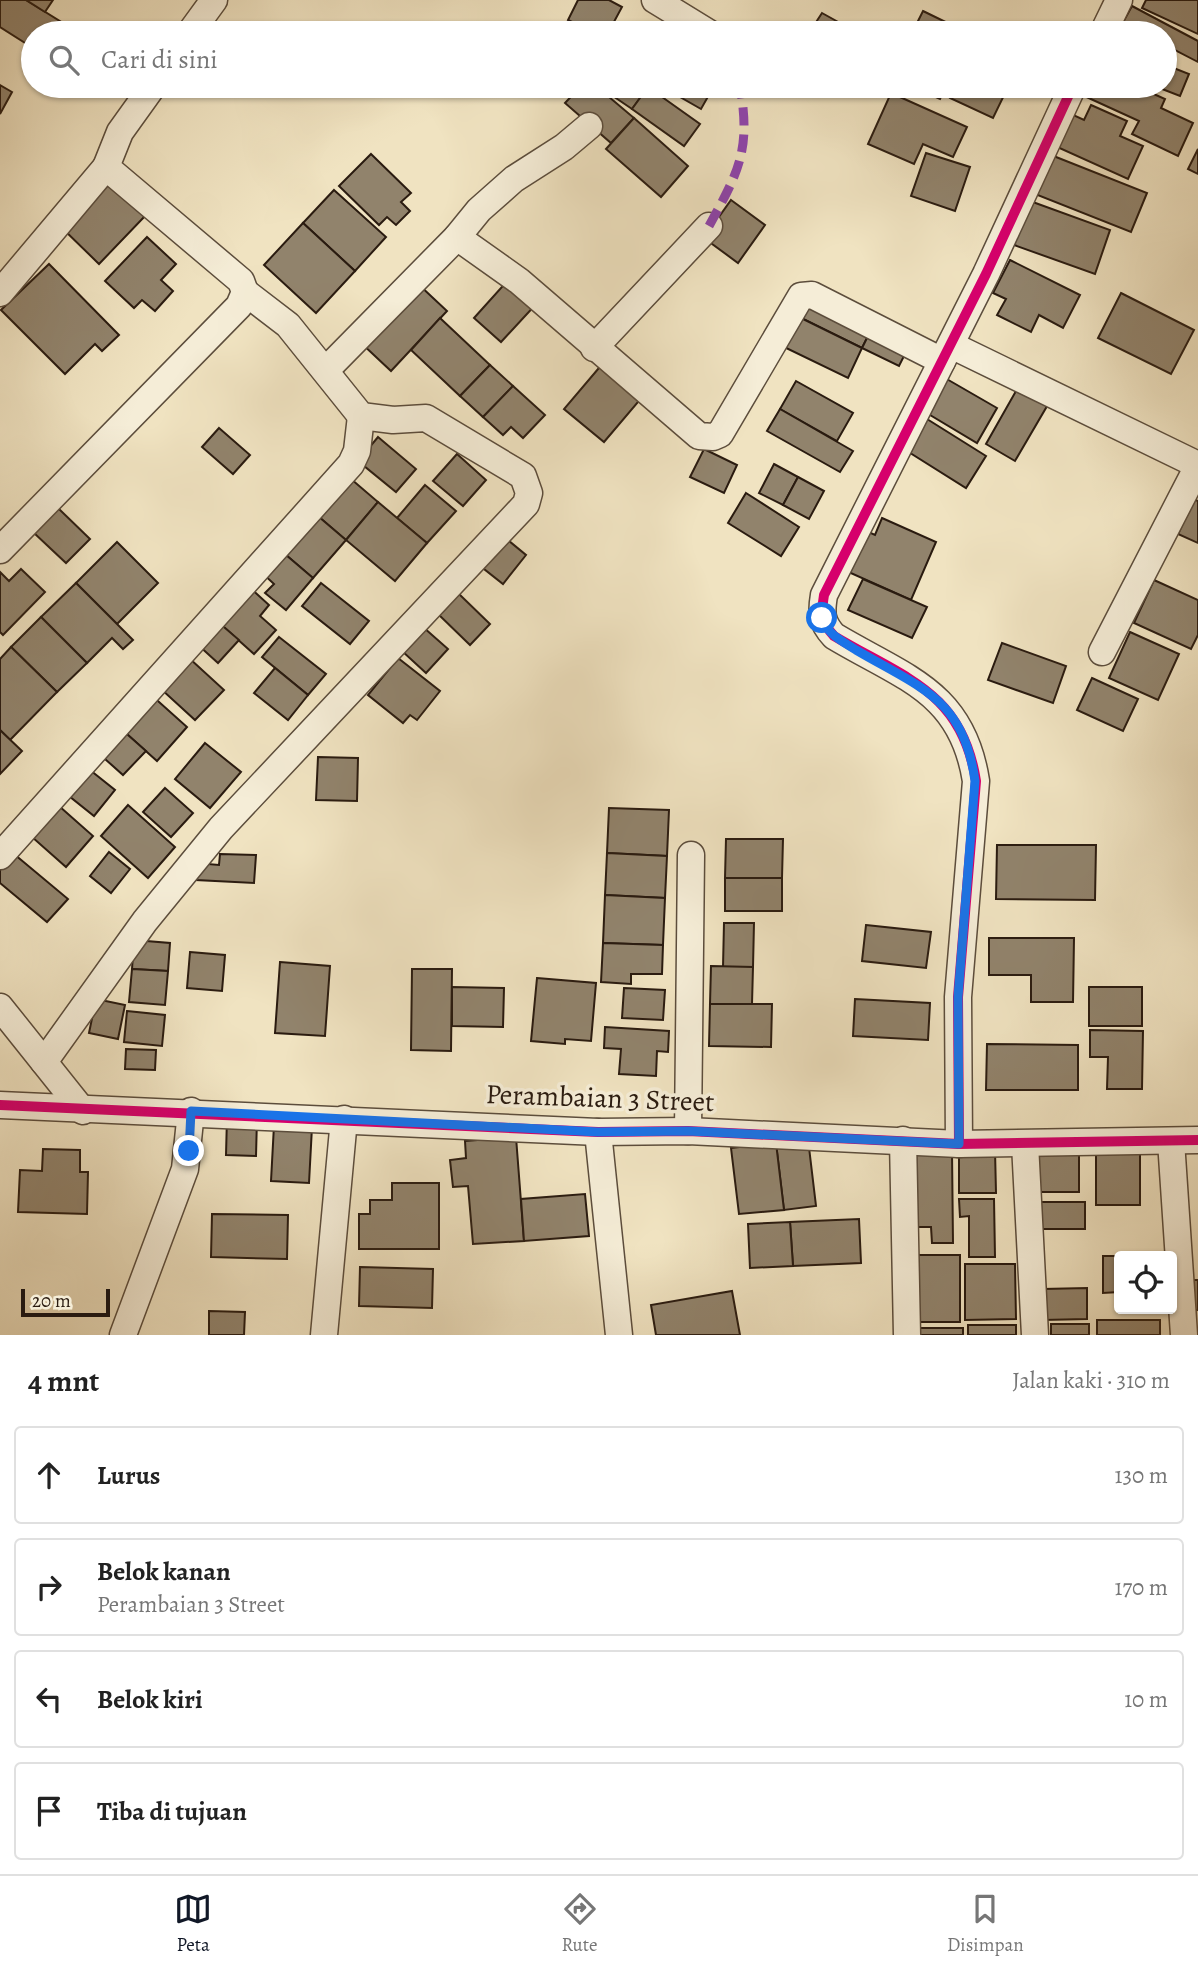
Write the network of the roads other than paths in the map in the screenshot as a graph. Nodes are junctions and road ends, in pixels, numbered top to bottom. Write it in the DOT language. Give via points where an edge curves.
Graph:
graph roads {
  1 [pos="214,0"];
  2 [pos="655,0"];
  3 [pos="1119,0"];
  4 [pos="199,21"];
  5 [pos="689,21"];
  6 [pos="1109,21"];
  7 [pos="144,98"];
  8 [pos="1067,98"];
  9 [pos="589,126"];
  10 [pos="106,167"];
  11 [pos="709,226"];
  12 [pos="457,237"];
  13 [pos="245,292"];
  14 [pos="0,293"];
  15 [pos="594,348"];
  16 [pos="946,353"];
  17 [pos="326,370"];
  18 [pos="361,416"];
  19 [pos="1198,465"];
  20 [pos="0,550"];
  21 [pos="1102,652"];
  22 [pos="691,855"];
  23 [pos="0,856"];
  24 [pos="0,1007"];
  25 [pos="44,1062"];
  26 [pos="0,1104"];
  27 [pos="83,1111"];
  28 [pos="191,1111"];
  29 [pos="344,1119"];
  30 [pos="688,1131"];
  31 [pos="598,1132"];
  32 [pos="903,1140"];
  33 [pos="1198,1140"];
  34 [pos="1171,1141"];
  35 [pos="959,1144"];
  36 [pos="1025,1144"];
  37 [pos="123,1335"];
  38 [pos="324,1335"];
  39 [pos="619,1335"];
  40 [pos="906,1335"];
  41 [pos="1035,1335"];
  42 [pos="1184,1335"];
  1 -- 4 [label="street"];
  2 -- 5 [label="street"];
  3 -- 6 [label="street"];
  7 -- 10 [label="street" via="120,132"];
  8 -- 16 [label="street"];
  9 -- 12 [label="street" via="514,179"];
  10 -- 13 [label="street" via="241,281"];
  10 -- 14 [label="street"];
  11 -- 15 [label="street"];
  12 -- 15 [label="street" via="519,281"];
  12 -- 17 [label="street"];
  13 -- 17 [label="street" via="288,325"];
  13 -- 20 [label="street" via="239,306"];
  15 -- 16 [label="street" via="699,436 713,438 720,434 801,296 812,295"];
  16 -- 19 [label="street"];
  16 -- 35 [label="street" via="824,595 822,618 834,636 937,698 966,736 972,758 975,794 958,997"];
  17 -- 18 [label="street"];
  18 -- 23 [label="street" via="351,464"];
  18 -- 25 [label="street" via="426,418 523,476 529,492 526,504 221,828 145,921"];
  19 -- 21 [label="street"];
  22 -- 30 [label="street"];
  24 -- 25 [label="street"];
  25 -- 27 [label="street"];
  26 -- 27 [label="street, Perambaian 3 Street"];
  27 -- 28 [label="street, Perambaian 3 Street"];
  28 -- 29 [label="street, Perambaian 3 Street"];
  28 -- 37 [label="street" via="185,1169"];
  29 -- 31 [label="street, Perambaian 3 Street"];
  29 -- 38 [label="street"];
  30 -- 31 [label="street, Perambaian 3 Street"];
  30 -- 32 [label="street, Perambaian 3 Street"];
  31 -- 39 [label="street"];
  32 -- 35 [label="street, Perambaian 3 Street"];
  32 -- 40 [label="street"];
  33 -- 34 [label="street, Perambaian 3 Street"];
  34 -- 36 [label="street, Perambaian 3 Street"];
  34 -- 42 [label="street"];
  35 -- 36 [label="street, Perambaian 3 Street"];
  36 -- 41 [label="street"];
}
